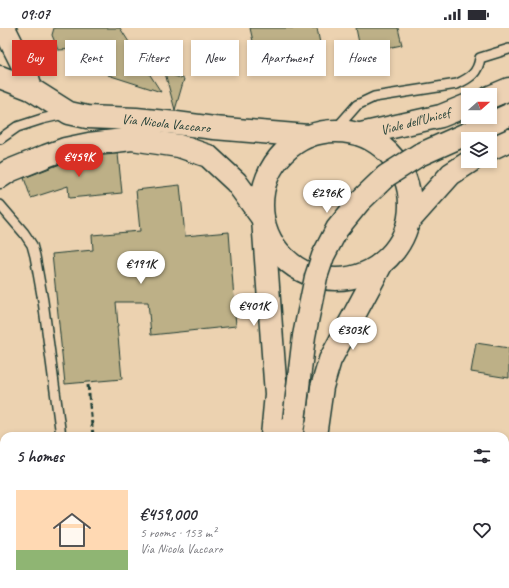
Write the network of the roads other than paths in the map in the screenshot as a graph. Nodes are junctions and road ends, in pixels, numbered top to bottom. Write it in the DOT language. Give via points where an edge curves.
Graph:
graph roads {
  1 [pos="4,28"];
  2 [pos="509,49"];
  3 [pos="0,77"];
  4 [pos="31,89"];
  5 [pos="509,89"];
  6 [pos="497,94"];
  7 [pos="461,109"];
  8 [pos="69,113"];
  9 [pos="509,115"];
  10 [pos="334,130"];
  11 [pos="361,134"];
  12 [pos="308,136"];
  13 [pos="0,139"];
  14 [pos="509,140"];
  15 [pos="497,146"];
  16 [pos="461,168"];
  17 [pos="0,177"];
  18 [pos="0,205"];
  19 [pos="263,219"];
  20 [pos="409,221"];
  21 [pos="382,263"];
  22 [pos="293,429"];
  23 [pos="60,432"];
  24 [pos="272,432"];
  25 [pos="316,432"];
  1 -- 4 [label="main road" via="27,74"];
  2 -- 10 [label="lane" via="480,58 479,67 470,78 457,84 374,97 357,104"];
  3 -- 4 [label="main road, Via Nicola Vaccaro"];
  4 -- 8 [label="main road, Via Nicola Vaccaro"];
  5 -- 6 [label="main road"];
  7 -- 11 [label="main road, Viale dell'Unicef" via="400,127"];
  8 -- 12 [label="main road, Via Nicola Vaccaro" via="87,117 136,119"];
  8 -- 13 [label="lane" via="42,118 18,127"];
  9 -- 22 [label="main road, bridge" via="419,155 386,176 359,202 337,229 323,256 316,277 304,336"];
  10 -- 11 [label="main road"];
  10 -- 12 [label="main road"];
  11 -- 20 [label="main road" via="380,144 396,160 406,178 410,199"];
  12 -- 19 [label="main road" via="285,150 270,172 262,199"];
  14 -- 15 [label="main road"];
  16 -- 20 [label="main road" via="451,174"];
  17 -- 19 [label="main road, Via Nicola Vaccaro" via="65,149 90,144 132,139 179,146 208,156 236,182"];
  18 -- 23 [label="lane" via="24,233 32,245 35,256 44,301"];
  19 -- 21 [label="main road, Via Nicola Vaccaro" via="280,252 290,262 313,276 356,276"];
  19 -- 24 [label="main road" via="276,394"];
  20 -- 21 [label="main road" via="399,244"];
  21 -- 25 [label="main road" via="330,360 322,387"];
}
